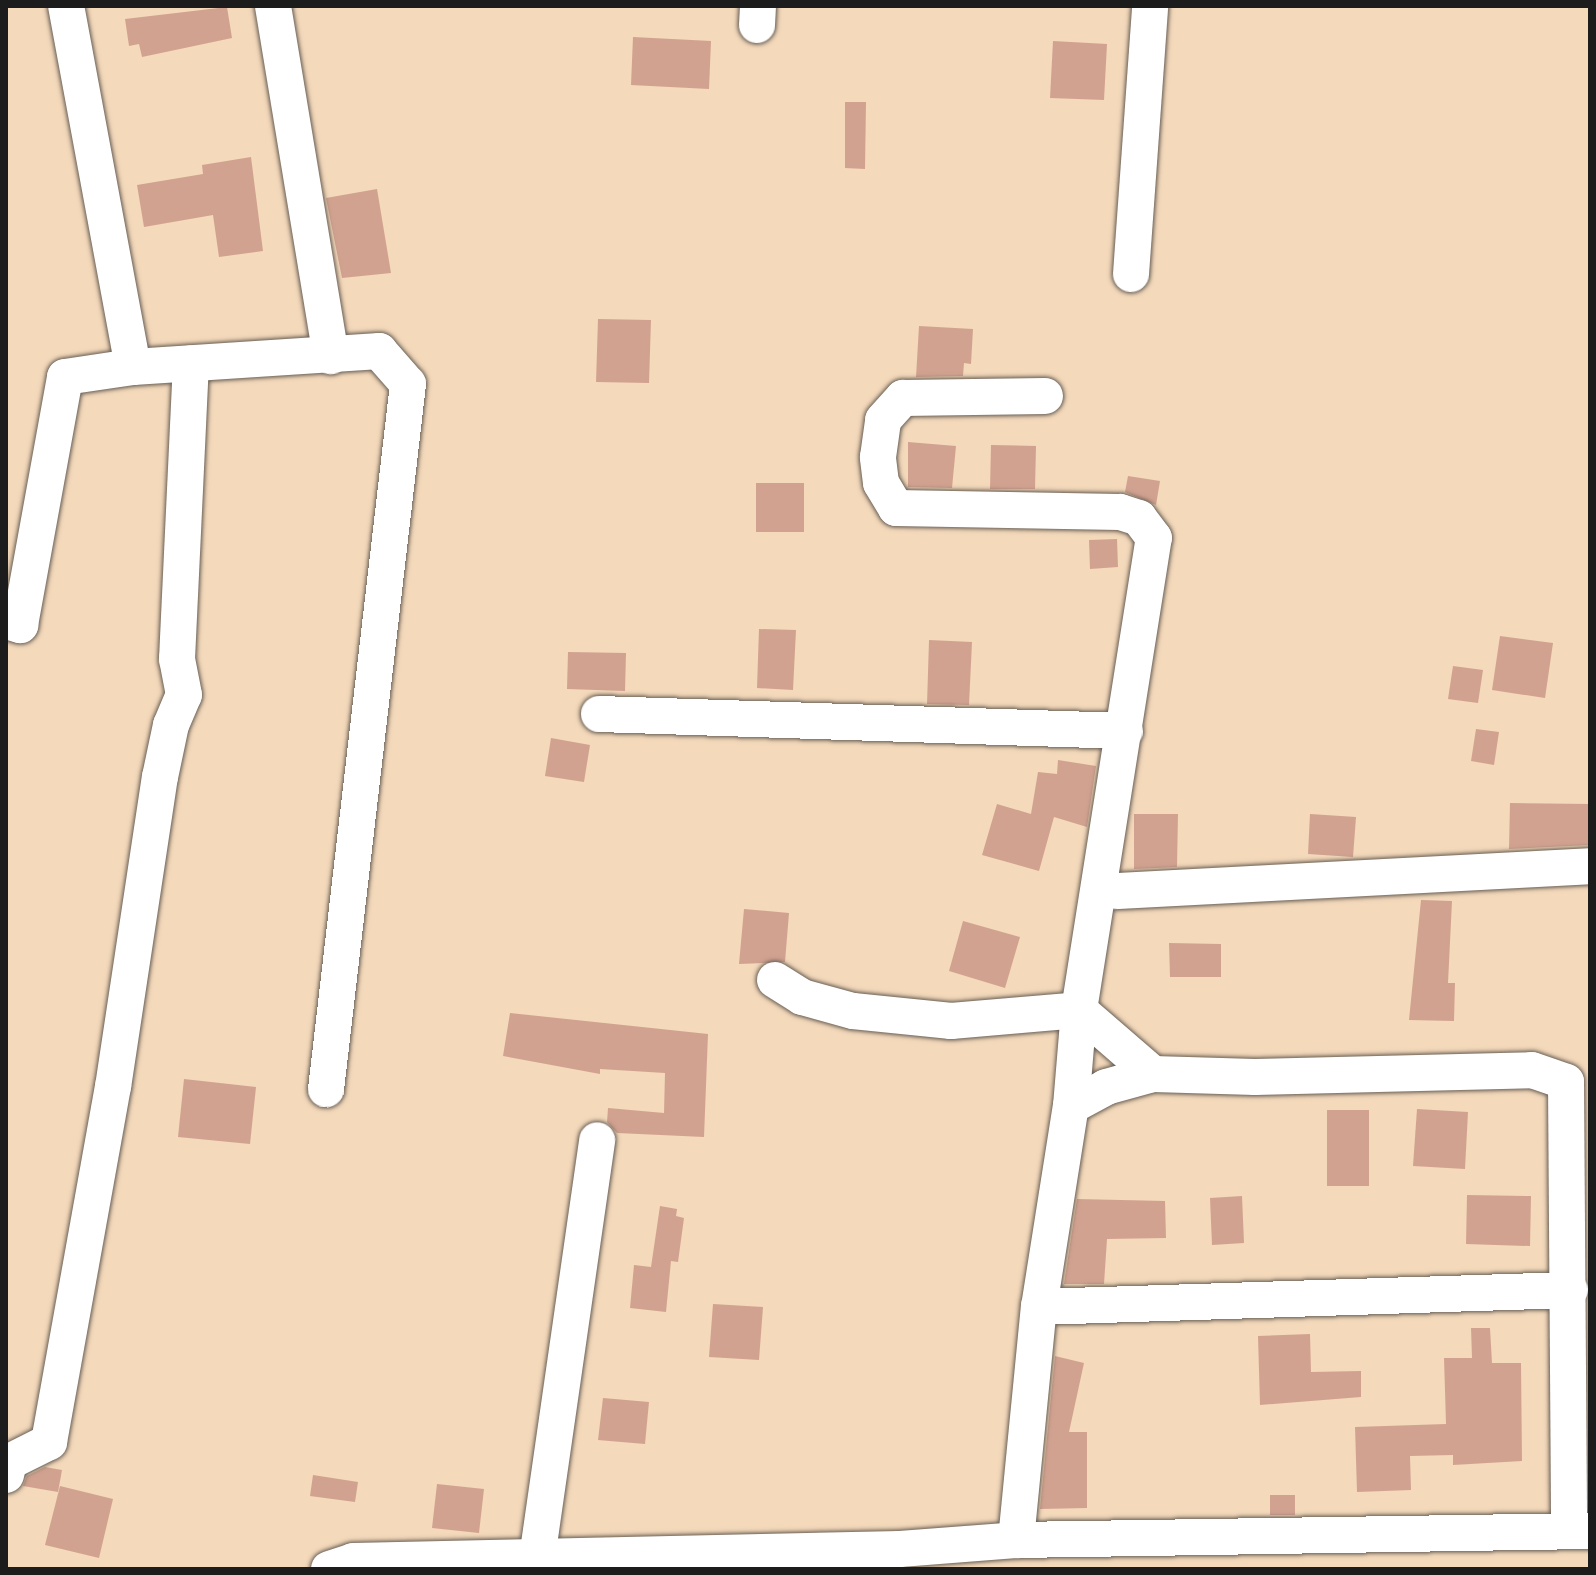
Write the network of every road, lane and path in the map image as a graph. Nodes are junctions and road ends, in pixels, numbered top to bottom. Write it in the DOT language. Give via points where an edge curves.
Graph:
graph roads {
  1 [pos="66,6"];
  2 [pos="273,6"];
  3 [pos="1150,6"];
  4 [pos="1131,274"];
  5 [pos="331,356"];
  6 [pos="191,363"];
  7 [pos="133,367"];
  8 [pos="1045,396"];
  9 [pos="6,621"];
  10 [pos="599,714"];
  11 [pos="1125,731"];
  12 [pos="1590,866"];
  13 [pos="1117,891"];
  14 [pos="775,980"];
  15 [pos="1079,1010"];
  16 [pos="1153,1074"];
  17 [pos="326,1089"];
  18 [pos="1071,1106"];
  19 [pos="597,1140"];
  20 [pos="1570,1290"];
  21 [pos="1039,1307"];
  22 [pos="6,1475"];
  23 [pos="1579,1531"];
  24 [pos="1016,1540"];
  25 [pos="537,1558"];
  26 [pos="899,1559"];
  27 [pos="329,1569"];
  1 -- 7 [label="street"];
  2 -- 5 [label="street"];
  3 -- 4 [label="street"];
  5 -- 6 [label="street"];
  5 -- 17 [label="street" via="379,351 408,384"];
  6 -- 7 [label="street"];
  6 -- 22 [label="street" via="177,659 184,695 171,725 160,777 113,1087 49,1442 9,1462"];
  7 -- 9 [label="street" via="65,377 20,625"];
  8 -- 11 [label="street" via="903,398 883,420 881,483 896,508 911,511 1120,512 1149,526 1154,538 1152,569"];
  10 -- 11 [label="street"];
  11 -- 15 [label="street"];
  12 -- 13 [label="street"];
  14 -- 15 [label="street" via="802,997 895,1016 951,1021"];
  15 -- 16 [label="street"];
  15 -- 18 [label="street"];
  16 -- 18 [label="street" via="1106,1087"];
  16 -- 20 [label="street" via="1532,1070 1553,1075 1566,1082 1570,1094"];
  18 -- 21 [label="street"];
  19 -- 25 [label="street"];
  20 -- 21 [label="street"];
  20 -- 23 [label="street"];
  21 -- 24 [label="street"];
  23 -- 24 [label="street"];
  24 -- 26 [label="street"];
  25 -- 26 [label="street"];
  25 -- 27 [label="street" via="353,1561"];
}
